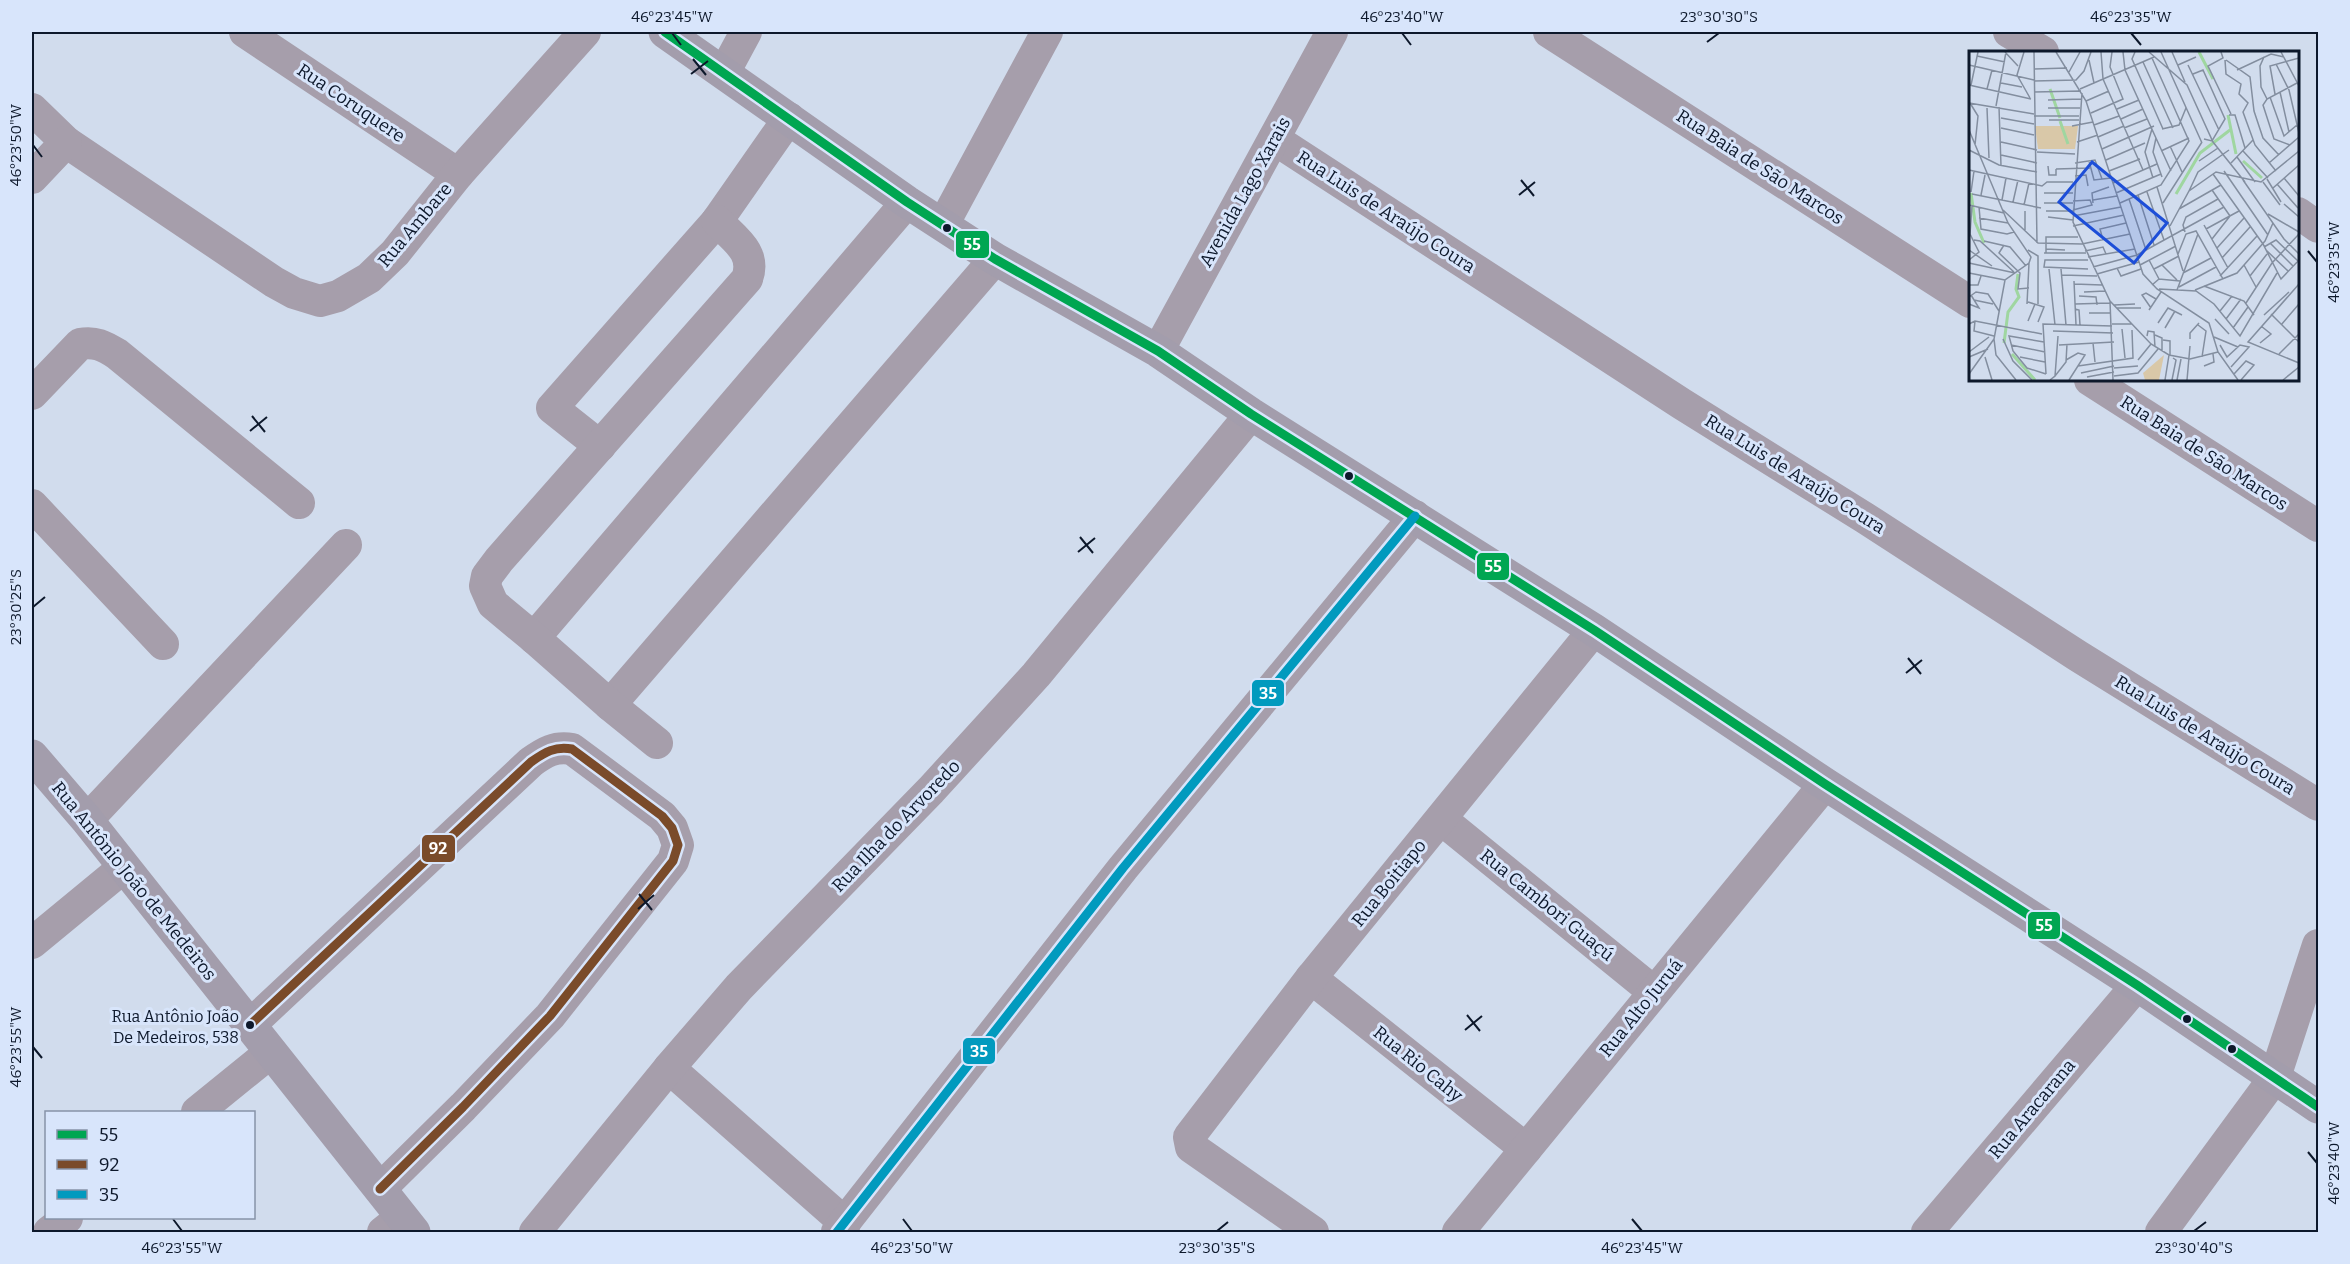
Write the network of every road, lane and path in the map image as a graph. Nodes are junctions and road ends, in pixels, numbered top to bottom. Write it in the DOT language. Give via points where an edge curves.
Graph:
graph roads {
  1 [pos="245,32"];
  2 [pos="585,32"];
  3 [pos="665,32"];
  4 [pos="746,32"];
  5 [pos="1047,32"];
  6 [pos="1332,32"];
  7 [pos="1549,32"];
  8 [pos="2009,32"];
  9 [pos="2041,51"];
  10 [pos="725,72"];
  11 [pos="32,109"];
  12 [pos="789,118"];
  13 [pos="1274,139"];
  14 [pos="66,142"];
  15 [pos="458,174"];
  16 [pos="32,178"];
  17 [pos="907,202"];
  18 [pos="2299,214"];
  19 [pos="717,221"];
  20 [pos="943,225"];
  21 [pos="2319,226"];
  22 [pos="995,258"];
  23 [pos="1969,301"];
  24 [pos="1158,351"];
  25 [pos="2092,381"];
  26 [pos="32,394"];
  27 [pos="1251,414"];
  28 [pos="600,446"];
  29 [pos="299,502"];
  30 [pos="32,505"];
  31 [pos="1415,516"];
  32 [pos="2319,526"];
  33 [pos="346,545"];
  34 [pos="1594,630"];
  35 [pos="534,638"];
  36 [pos="163,644"];
  37 [pos="610,705"];
  38 [pos="657,743"];
  39 [pos="32,756"];
  40 [pos="1825,784"];
  41 [pos="2319,805"];
  42 [pos="1441,819"];
  43 [pos="87,820"];
  44 [pos="123,868"];
  45 [pos="32,944"];
  46 [pos="2319,945"];
  47 [pos="1311,978"];
  48 [pos="2137,986"];
  49 [pos="1654,992"];
  50 [pos="250,1026"];
  51 [pos="271,1052"];
  52 [pos="669,1068"];
  53 [pos="2275,1077"];
  54 [pos="2319,1107"];
  55 [pos="199,1111"];
  56 [pos="1526,1149"];
  57 [pos="380,1188"];
  58 [pos="66,1219"];
  59 [pos="399,1228"];
  60 [pos="841,1228"];
  61 [pos="49,1233"];
  62 [pos="535,1233"];
  63 [pos="1313,1233"];
  64 [pos="1458,1233"];
  65 [pos="1927,1233"];
  66 [pos="2161,1233"];
  1 -- 15 [label="street, Rua Coruquere"];
  2 -- 15 [label="street, Rua Ambare"];
  3 -- 10 [label="main road"];
  4 -- 10 [label="street"];
  5 -- 20 [label="street"];
  6 -- 13 [label="street, Avenida Lago Xarais"];
  7 -- 23 [label="street, Rua Baia de São Marcos"];
  8 -- 9 [label="street"];
  10 -- 12 [label="main road"];
  11 -- 14 [label="street, Rua Ambare"];
  12 -- 17 [label="main road"];
  12 -- 19 [label="street"];
  13 -- 24 [label="street, Avenida Lago Xarais"];
  13 -- 41 [label="street, Rua Luis de Araújo Coura" via="1682,404"];
  14 -- 15 [label="street, Rua Ambare" via="274,282 320,301 338,296 369,278 395,253"];
  14 -- 16 [label="street"];
  17 -- 20 [label="main road"];
  17 -- 35 [label="street"];
  18 -- 21 [label="street"];
  19 -- 28 [label="street" via="746,251 752,267 747,279"];
  19 -- 28 [label="street" via="552,408"];
  20 -- 22 [label="main road"];
  22 -- 24 [label="main road"];
  22 -- 37 [label="street"];
  24 -- 27 [label="main road"];
  25 -- 32 [label="street, Rua Baia de São Marcos"];
  26 -- 29 [label="street" via="80,344 102,345"];
  27 -- 31 [label="main road"];
  27 -- 52 [label="street, Rua Ilha do Arvoredo" via="1036,675 923,799 740,987"];
  28 -- 35 [label="street" via="487,576 484,586 493,604"];
  30 -- 36 [label="street"];
  31 -- 34 [label="main road"];
  31 -- 60 [label="street" via="1123,868"];
  33 -- 43 [label="street"];
  34 -- 40 [label="main road"];
  34 -- 42 [label="street, Rua Boitiapo"];
  35 -- 37 [label="street"];
  37 -- 38 [label="street"];
  39 -- 43 [label="main road, Rua Antônio João de Medeiros"];
  40 -- 48 [label="main road"];
  40 -- 49 [label="street, Rua Alto Juruá"];
  42 -- 47 [label="street, Rua Boitiapo"];
  42 -- 49 [label="street, Rua Cambori Guaçú"];
  43 -- 44 [label="main road, Rua Antônio João de Medeiros"];
  44 -- 45 [label="street"];
  44 -- 50 [label="main road, Rua Antônio João de Medeiros"];
  46 -- 53 [label="street"];
  47 -- 56 [label="street, Rua Rio Cahy"];
  47 -- 63 [label="street, Rua Boitiapo" via="1189,1140 1191,1147"];
  48 -- 53 [label="main road"];
  48 -- 65 [label="street, Rua Aracarana"];
  49 -- 56 [label="street, Rua Alto Juruá"];
  50 -- 51 [label="main road, Rua Antônio João de Medeiros"];
  50 -- 57 [label="street" via="545,752 560,747 572,749 669,823 678,845 673,861 550,1016"];
  51 -- 55 [label="street"];
  51 -- 57 [label="main road, Rua Antônio João de Medeiros"];
  52 -- 60 [label="street"];
  52 -- 62 [label="street, Rua Ilha do Arvoredo"];
  53 -- 54 [label="main road"];
  53 -- 66 [label="street"];
  56 -- 64 [label="street, Rua Alto Juruá"];
  57 -- 59 [label="main road, Rua Antônio João de Medeiros"];
  58 -- 61 [label="street"];
}
